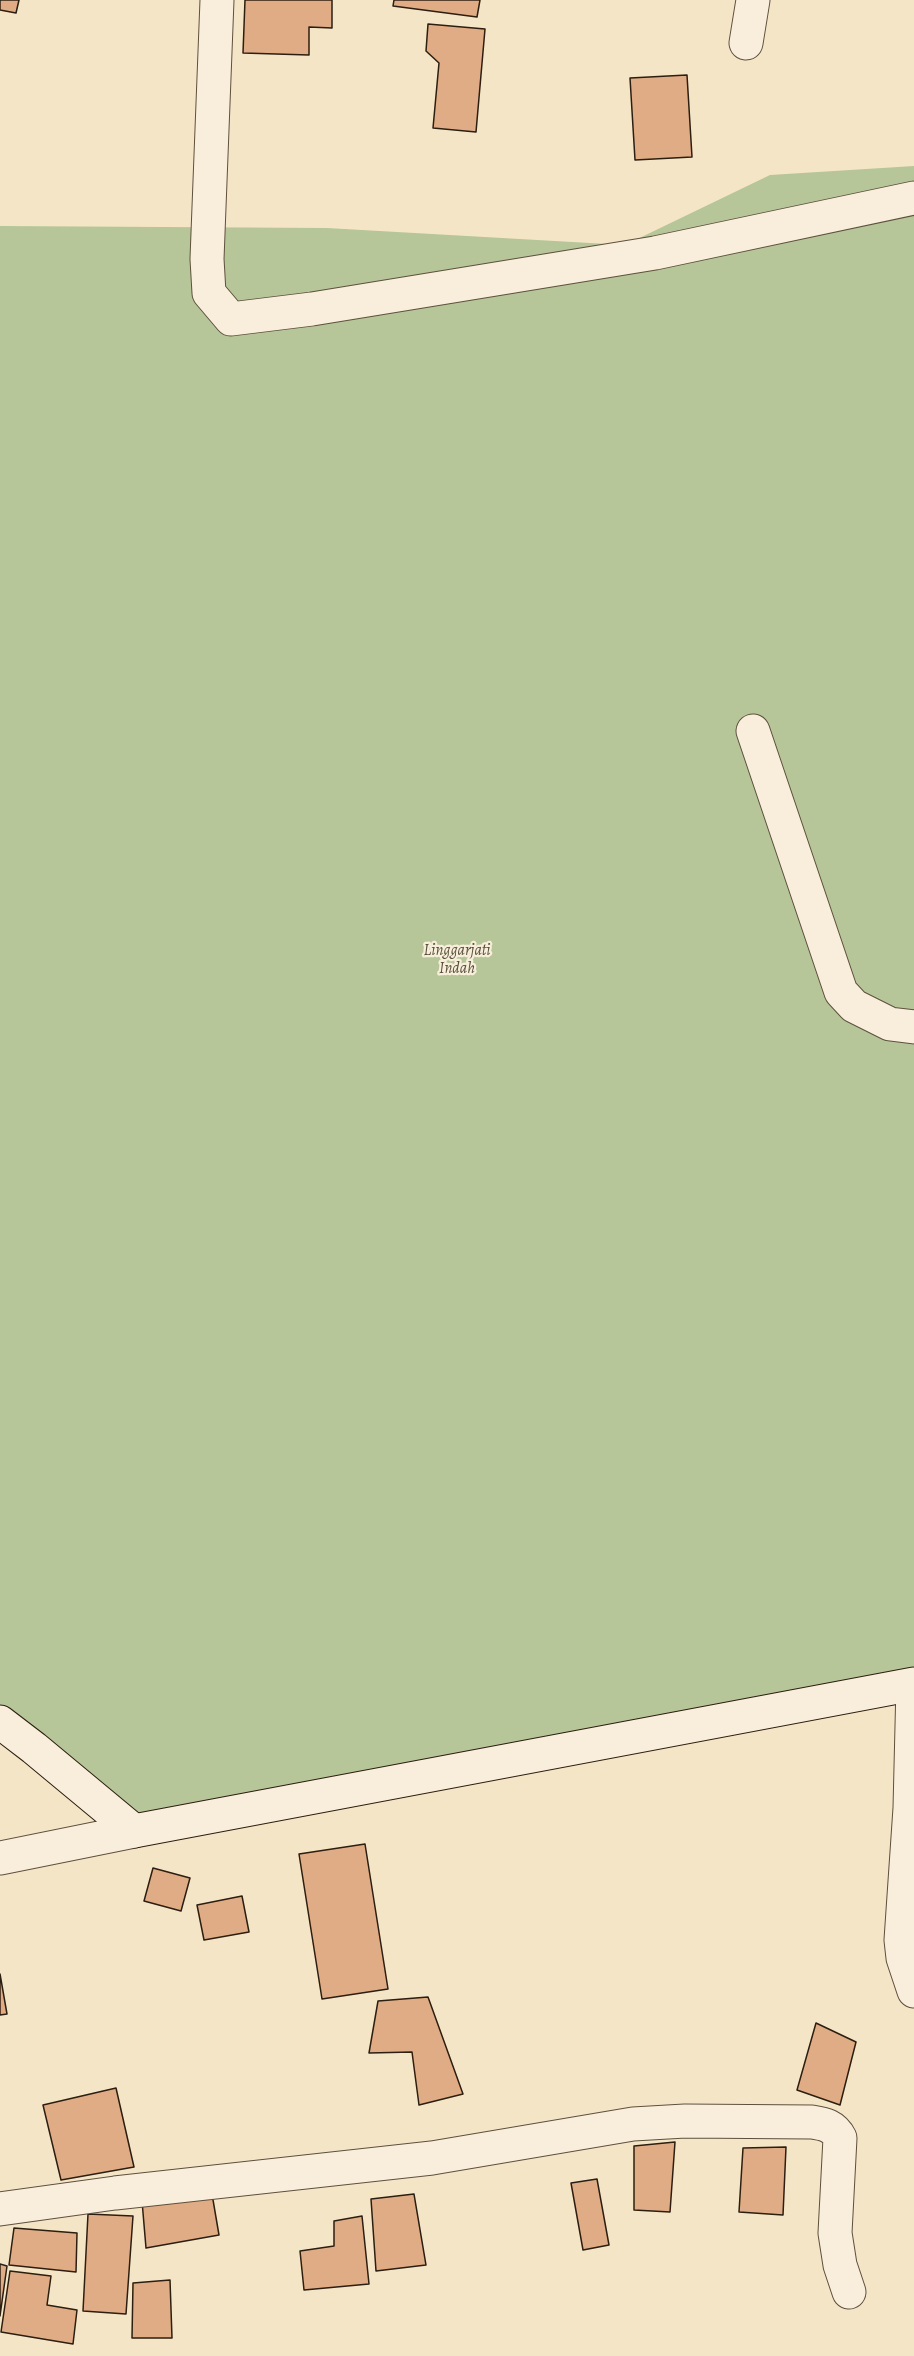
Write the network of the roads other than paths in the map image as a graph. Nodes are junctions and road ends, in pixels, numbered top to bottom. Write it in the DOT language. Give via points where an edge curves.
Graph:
graph roads {
  1 [pos="217,0"];
  2 [pos="753,0"];
  3 [pos="746,43"];
  4 [pos="914,198"];
  5 [pos="753,731"];
  6 [pos="914,1027"];
  7 [pos="914,1685"];
  8 [pos="0,1722"];
  9 [pos="134,1831"];
  10 [pos="0,1858"];
  11 [pos="914,1991"];
  12 [pos="0,2209"];
  13 [pos="849,2292"];
  1 -- 4 [label="street" via="207,259 209,293 231,319 655,253"];
  2 -- 3 [label="street"];
  5 -- 6 [label="street" via="841,992 854,1006 881,1019"];
  7 -- 9 [label="street"];
  7 -- 11 [label="street" via="901,1940"];
  8 -- 9 [label="street"];
  9 -- 10 [label="street"];
  12 -- 13 [label="street" via="432,2158 633,2124 812,2122 827,2124 840,2138 835,2232"];
}
